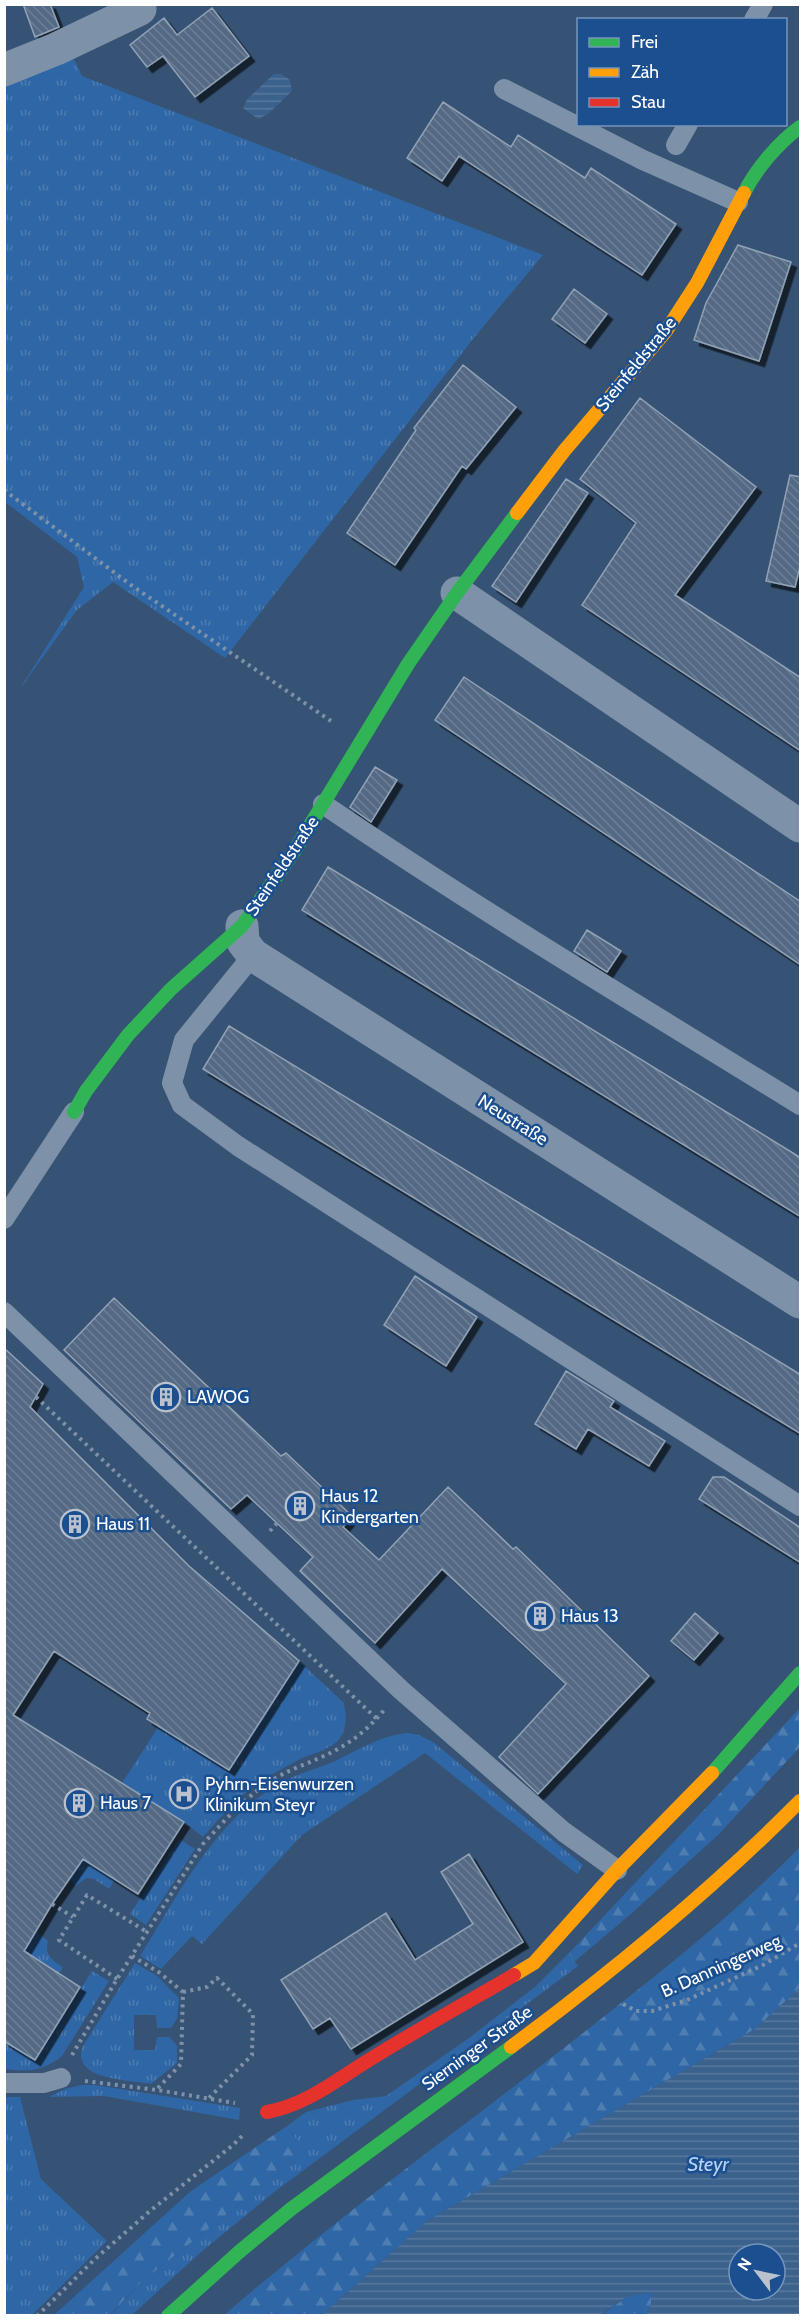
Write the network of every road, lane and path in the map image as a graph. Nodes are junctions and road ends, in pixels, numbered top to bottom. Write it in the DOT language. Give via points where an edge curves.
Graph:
graph roads {
  1 [pos="763,4"];
  2 [pos="145,7"];
  3 [pos="755,18"];
  4 [pos="4,70"];
  5 [pos="504,89"];
  6 [pos="687,126"];
  7 [pos="801,127"];
  8 [pos="676,145"];
  9 [pos="738,202"];
  10 [pos="4,490"];
  11 [pos="457,593"];
  12 [pos="362,741"];
  13 [pos="323,804"];
  14 [pos="801,826"];
  15 [pos="248,940"];
  16 [pos="801,1105"];
  17 [pos="74,1112"];
  18 [pos="4,1220"];
  19 [pos="801,1302"];
  20 [pos="4,1312"];
  21 [pos="36,1397"];
  22 [pos="801,1506"];
  23 [pos="801,1672"];
  24 [pos="401,1690"];
  25 [pos="377,1719"];
  26 [pos="801,1801"];
  27 [pos="617,1870"];
  28 [pos="52,1904"];
  29 [pos="73,1917"];
  30 [pos="147,1932"];
  31 [pos="801,1943"];
  32 [pos="132,1956"];
  33 [pos="117,1979"];
  34 [pos="183,1992"];
  35 [pos="619,1999"];
  36 [pos="61,2078"];
  37 [pos="4,2083"];
  38 [pos="156,2090"];
  39 [pos="207,2100"];
  40 [pos="267,2112"];
  41 [pos="37,2316"];
  42 [pos="168,2316"];
  1 -- 3 [label="lane"];
  2 -- 4 [label="street"];
  5 -- 9 [label="lane" via="643,160"];
  6 -- 8 [label="lane"];
  7 -- 9 [label="street, Steinfeldstraße" via="787,136"];
  9 -- 11 [label="street, Steinfeldstraße" via="697,283 666,331 564,452"];
  10 -- 12 [label="path" via="130,585"];
  11 -- 12 [label="street, Steinfeldstraße"];
  11 -- 14 [label="street"];
  12 -- 13 [label="street, Steinfeldstraße"];
  13 -- 15 [label="street, Steinfeldstraße" via="269,889"];
  13 -- 16 [label="lane"];
  15 -- 17 [label="street, Steinfeldstraße" via="171,989 128,1035"];
  15 -- 19 [label="street, Neustraße"];
  15 -- 22 [label="lane" via="184,1041 172,1083 182,1105 238,1146"];
  17 -- 18 [label="lane"];
  20 -- 24 [label="lane"];
  21 -- 25 [label="path"];
  23 -- 27 [label="street" via="712,1773"];
  24 -- 25 [label="path"];
  24 -- 27 [label="lane" via="564,1832"];
  25 -- 30 [label="path" via="335,1751 274,1778 244,1800 203,1844"];
  26 -- 42 [label="street, Sierninger Straße" via="690,1906 558,2011 271,2224"];
  27 -- 40 [label="street" via="534,1964 321,2092 284,2109"];
  28 -- 29 [label="path"];
  29 -- 30 [label="path" via="87,1895"];
  29 -- 33 [label="path" via="59,1940"];
  30 -- 32 [label="path"];
  31 -- 35 [label="path, B. Danningerweg" via="687,2000 652,2011 636,2011"];
  32 -- 33 [label="path"];
  32 -- 34 [label="path"];
  33 -- 36 [label="path"];
  34 -- 38 [label="path" via="181,2064"];
  34 -- 39 [label="path" via="207,1987 217,1978 253,2014 252,2055"];
  36 -- 37 [label="lane" via="44,2083"];
  36 -- 38 [label="path"];
  38 -- 39 [label="path"];
  39 -- 40 [label="path"];
  40 -- 41 [label="path" via="233,2145 94,2259"];
}
